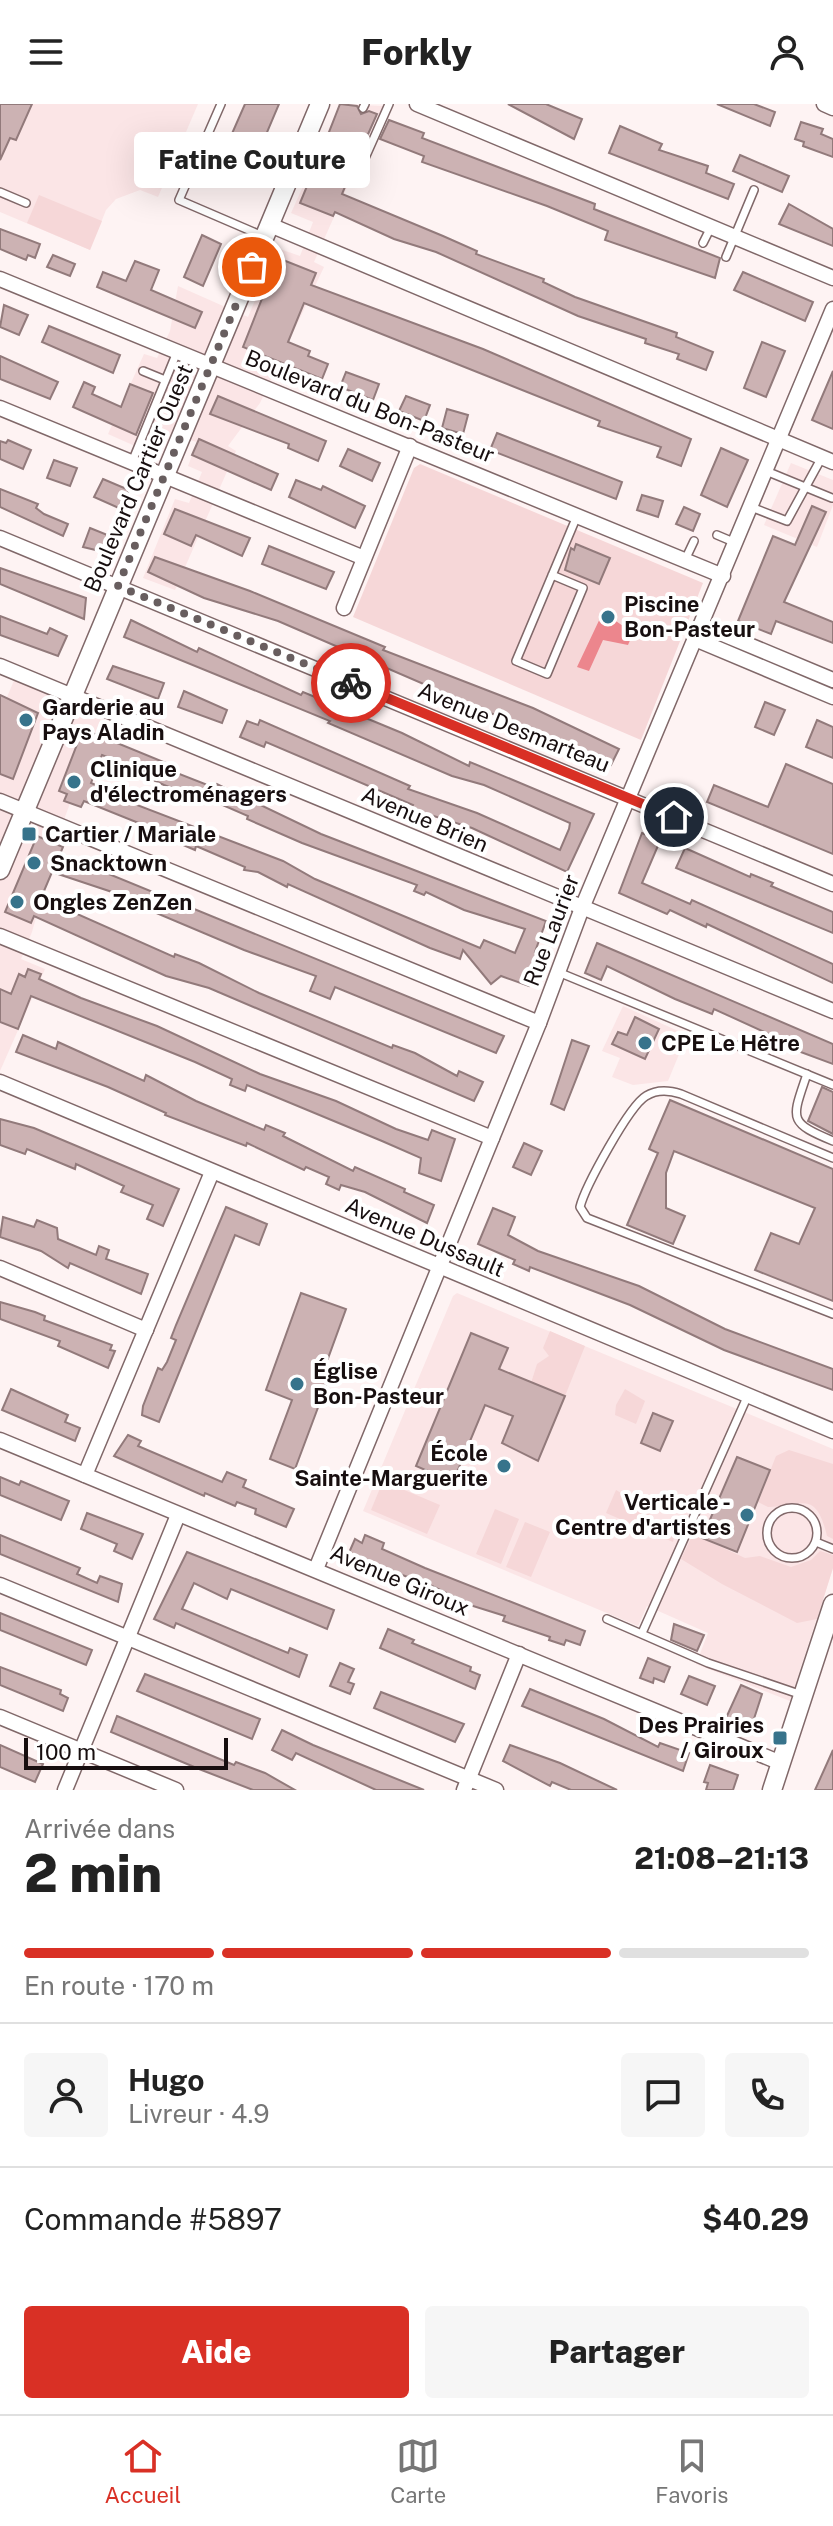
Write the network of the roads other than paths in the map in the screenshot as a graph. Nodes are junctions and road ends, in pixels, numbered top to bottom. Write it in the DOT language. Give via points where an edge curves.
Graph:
graph roads {
  1 [pos="221,104"];
  2 [pos="320,104"];
  3 [pos="389,104"];
  4 [pos="417,104"];
  5 [pos="824,104"];
  6 [pos="833,108"];
  7 [pos="304,143"];
  8 [pos="754,190"];
  9 [pos="0,192"];
  10 [pos="26,203"];
  11 [pos="711,227"];
  12 [pos="267,231"];
  13 [pos="735,236"];
  14 [pos="703,243"];
  15 [pos="726,257"];
  16 [pos="833,278"];
  17 [pos="0,279"];
  18 [pos="833,309"];
  19 [pos="177,352"];
  20 [pos="211,366"];
  21 [pos="143,371"];
  22 [pos="165,380"];
  23 [pos="0,408"];
  24 [pos="779,439"];
  25 [pos="410,446"];
  26 [pos="827,460"];
  27 [pos="132,462"];
  28 [pos="766,471"];
  29 [pos="164,475"];
  30 [pos="807,488"];
  31 [pos="832,498"];
  32 [pos="751,507"];
  33 [pos="577,516"];
  34 [pos="717,535"];
  35 [pos="0,538"];
  36 [pos="694,541"];
  37 [pos="736,543"];
  38 [pos="364,558"];
  39 [pos="685,560"];
  40 [pos="552,575"];
  41 [pos="723,576"];
  42 [pos="118,586"];
  43 [pos="344,608"];
  44 [pos="701,625"];
  45 [pos="695,639"];
  46 [pos="0,666"];
  47 [pos="827,687"];
  48 [pos="72,696"];
  49 [pos="628,798"];
  50 [pos="0,801"];
  51 [pos="25,810"];
  52 [pos="0,870"];
  53 [pos="833,884"];
  54 [pos="582,908"];
  55 [pos="0,936"];
  56 [pos="558,972"];
  57 [pos="833,1011"];
  58 [pos="539,1023"];
  59 [pos="807,1074"];
  60 [pos="0,1082"];
  61 [pos="833,1085"];
  62 [pos="492,1138"];
  63 [pos="833,1141"];
  64 [pos="833,1158"];
  65 [pos="212,1172"];
  66 [pos="440,1267"];
  67 [pos="0,1268"];
  68 [pos="833,1314"];
  69 [pos="146,1330"];
  70 [pos="748,1395"];
  71 [pos="833,1431"];
  72 [pos="0,1440"];
  73 [pos="85,1475"];
  74 [pos="178,1515"];
  75 [pos="816,1542"];
  76 [pos="833,1549"];
  77 [pos="316,1569"];
  78 [pos="0,1585"];
  79 [pos="833,1604"];
  80 [pos="607,1619"];
  81 [pos="642,1633"];
  82 [pos="127,1637"];
  83 [pos="519,1654"];
  84 [pos="803,1696"];
  85 [pos="0,1717"];
  86 [pos="81,1751"];
  87 [pos="781,1763"];
  88 [pos="466,1784"];
  89 [pos="65,1790"];
  90 [pos="176,1790"];
  91 [pos="496,1790"];
  92 [pos="772,1790"];
  1 -- 12 [label="lane" via="179,200"];
  2 -- 7 [label="street, Boulevard Cartier Ouest"];
  3 -- 7 [label="lane" via="361,167"];
  4 -- 11 [label="street"];
  5 -- 6 [label="street"];
  7 -- 12 [label="street, Boulevard Cartier Ouest"];
  8 -- 13 [label="lane"];
  9 -- 10 [label="lane"];
  11 -- 13 [label="street"];
  11 -- 14 [label="lane"];
  12 -- 20 [label="street, Boulevard Cartier Ouest"];
  12 -- 24 [label="street"];
  13 -- 15 [label="lane"];
  13 -- 16 [label="street"];
  17 -- 19 [label="street, Boulevard du Bon-Pasteur"];
  18 -- 24 [label="street, Rue Laurier"];
  19 -- 20 [label="street, Boulevard du Bon-Pasteur"];
  19 -- 22 [label="lane"];
  20 -- 25 [label="street, Boulevard du Bon-Pasteur"];
  20 -- 29 [label="street, Boulevard Cartier Ouest"];
  21 -- 22 [label="lane"];
  22 -- 27 [label="lane"];
  23 -- 27 [label="street"];
  24 -- 26 [label="street"];
  24 -- 28 [label="street, Rue Laurier"];
  25 -- 33 [label="street, Boulevard du Bon-Pasteur"];
  25 -- 38 [label="street"];
  26 -- 30 [label="lane"];
  27 -- 29 [label="street"];
  28 -- 30 [label="lane"];
  28 -- 32 [label="street, Rue Laurier"];
  29 -- 38 [label="street"];
  29 -- 42 [label="street, Boulevard Cartier Ouest"];
  30 -- 31 [label="lane"];
  30 -- 32 [label="lane" via="787,521"];
  32 -- 37 [label="street, Rue Laurier"];
  33 -- 39 [label="street, Boulevard du Bon-Pasteur"];
  33 -- 40 [label="lane"];
  34 -- 37 [label="lane"];
  35 -- 42 [label="street, Avenue Desmarteau"];
  36 -- 39 [label="lane"];
  37 -- 41 [label="street, Rue Laurier"];
  38 -- 43 [label="street"];
  39 -- 41 [label="street, Boulevard du Bon-Pasteur"];
  40 -- 40 [label="lane" via="516,661 547,674 583,588"];
  41 -- 44 [label="street, Rue Laurier"];
  42 -- 48 [label="street, Boulevard Cartier Ouest"];
  42 -- 49 [label="street, Avenue Desmarteau"];
  44 -- 45 [label="street, Rue Laurier"];
  44 -- 47 [label="street"];
  45 -- 47 [label="street"];
  45 -- 49 [label="street, Rue Laurier"];
  46 -- 48 [label="street, Avenue Brien"];
  48 -- 51 [label="street, Boulevard Cartier Ouest"];
  48 -- 54 [label="street, Avenue Brien"];
  49 -- 53 [label="street, Avenue Desmarteau"];
  49 -- 54 [label="street, Rue Laurier"];
  50 -- 51 [label="street"];
  51 -- 52 [label="street, Boulevard Cartier Ouest"];
  51 -- 58 [label="street"];
  54 -- 56 [label="street, Rue Laurier"];
  54 -- 57 [label="street, Avenue Brien"];
  55 -- 62 [label="street"];
  56 -- 58 [label="street, Rue Laurier"];
  56 -- 59 [label="lane"];
  58 -- 62 [label="street, Rue Laurier"];
  59 -- 61 [label="lane"];
  59 -- 63 [label="lane" via="797,1104 798,1122"];
  60 -- 65 [label="street, Avenue Dussault"];
  62 -- 66 [label="street, Rue Laurier"];
  64 -- 68 [label="lane" via="681,1094 661,1091 636,1105 580,1207 587,1218"];
  65 -- 66 [label="street, Avenue Dussault"];
  65 -- 69 [label="street"];
  66 -- 70 [label="street, Avenue Dussault"];
  66 -- 77 [label="street, Rue Laurier"];
  67 -- 69 [label="street"];
  69 -- 73 [label="street"];
  70 -- 71 [label="street, Avenue Dussault"];
  70 -- 81 [label="lane"];
  72 -- 73 [label="street, Avenue Giroux"];
  73 -- 74 [label="street, Avenue Giroux"];
  74 -- 77 [label="street, Avenue Giroux"];
  74 -- 82 [label="street"];
  75 -- 75 [label="lane" via="815,1523 800,1509 780,1511 769,1523 769,1543 782,1556 802,1556"];
  75 -- 76 [label="lane"];
  77 -- 83 [label="street, Avenue Giroux"];
  78 -- 82 [label="street"];
  79 -- 84 [label="street"];
  80 -- 81 [label="lane"];
  81 -- 84 [label="lane"];
  82 -- 86 [label="street"];
  82 -- 88 [label="street"];
  83 -- 87 [label="street, Avenue Giroux"];
  83 -- 88 [label="street"];
  84 -- 87 [label="street"];
  85 -- 86 [label="street"];
  86 -- 89 [label="street"];
  86 -- 90 [label="street"];
  87 -- 92 [label="street"];
  88 -- 91 [label="street"];
}
